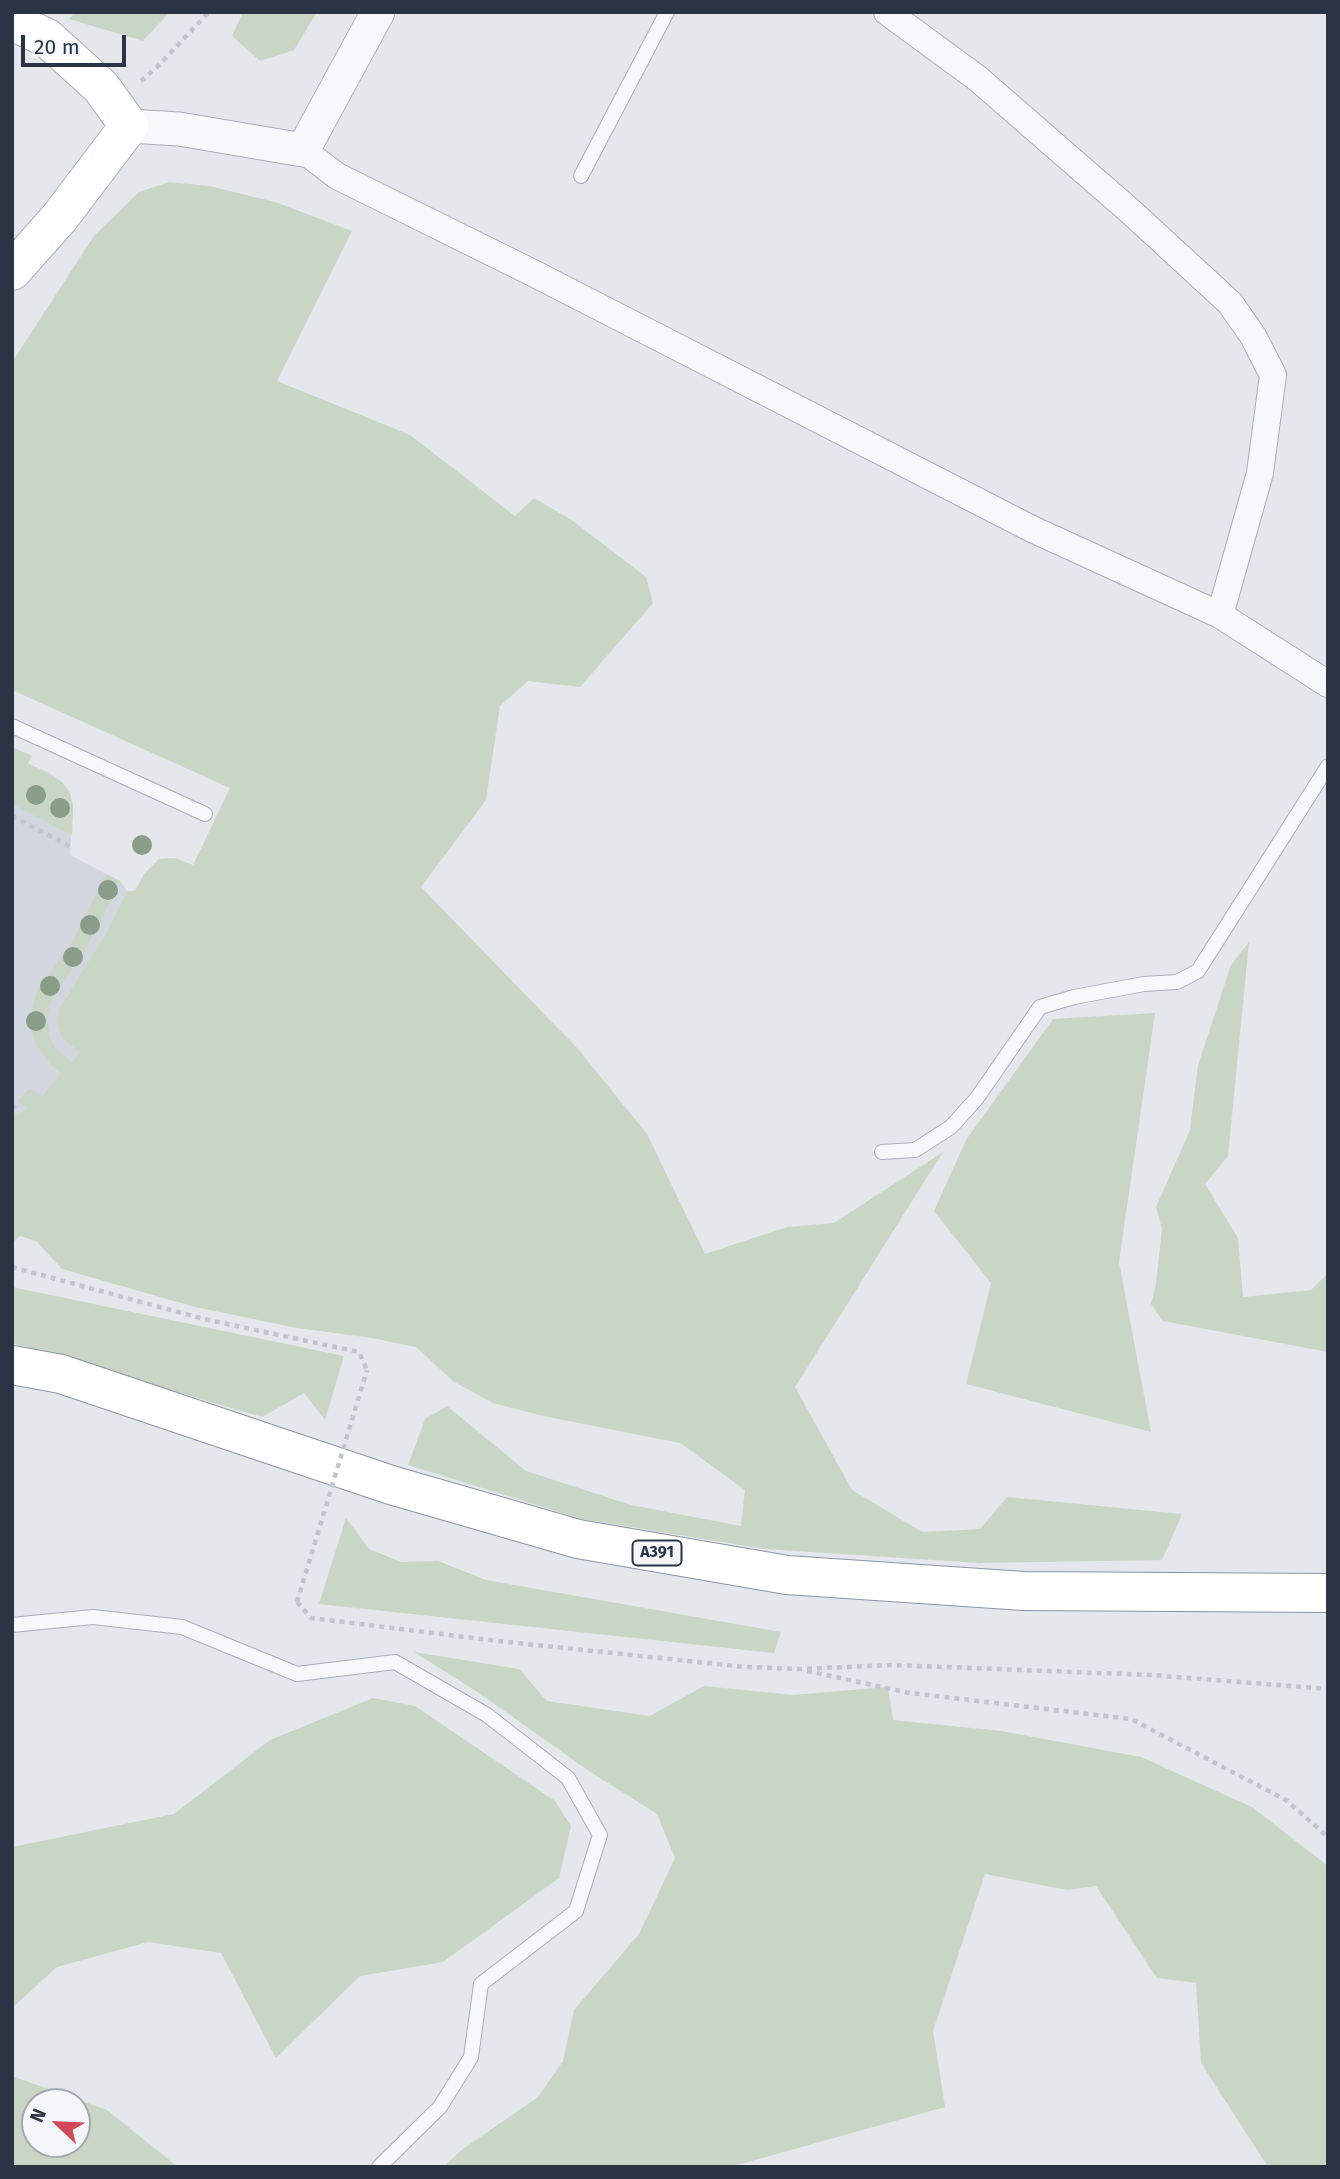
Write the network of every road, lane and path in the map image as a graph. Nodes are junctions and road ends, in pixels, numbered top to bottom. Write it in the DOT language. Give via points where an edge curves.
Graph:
graph roads {
  1 [pos="209,12"];
  2 [pos="378,12"];
  3 [pos="667,12"];
  4 [pos="887,12"];
  5 [pos="20,20"];
  6 [pos="121,115"];
  7 [pos="303,150"];
  8 [pos="581,177"];
  9 [pos="12,271"];
  10 [pos="1220,615"];
  11 [pos="1328,684"];
  12 [pos="12,726"];
  13 [pos="1328,766"];
  14 [pos="205,814"];
  15 [pos="12,816"];
  16 [pos="73,848"];
  17 [pos="12,1105"];
  18 [pos="19,1112"];
  19 [pos="882,1152"];
  20 [pos="12,1267"];
  21 [pos="12,1364"];
  22 [pos="1328,1592"];
  23 [pos="12,1625"];
  24 [pos="800,1670"];
  25 [pos="1328,1689"];
  26 [pos="1328,1837"];
  27 [pos="379,2167"];
  1 -- 6 [label="path" via="158,66"];
  2 -- 7 [label="street"];
  3 -- 8 [label="lane"];
  4 -- 10 [label="street" via="977,78 1130,211 1230,303 1253,336 1273,375 1261,472"];
  5 -- 6 [label="main road" via="47,38 100,87"];
  6 -- 7 [label="street"];
  6 -- 9 [label="main road" via="60,218"];
  7 -- 10 [label="street" via="337,176 1032,530"];
  10 -- 11 [label="street"];
  12 -- 14 [label="lane"];
  13 -- 19 [label="lane" via="1198,971 1177,982 1144,984 1040,1007 977,1098 951,1127 915,1150"];
  15 -- 16 [label="path"];
  17 -- 18 [label="path"];
  20 -- 24 [label="path, bridge" via="204,1319 359,1352 367,1370 297,1601 311,1618"];
  21 -- 22 [label="main road, A391" via="61,1374 391,1485 578,1539 801,1576 1024,1591"];
  23 -- 27 [label="lane" via="93,1617 182,1628 298,1674 396,1662 487,1715 568,1778 600,1835 576,1911 481,1984 471,2057 440,2107"];
  24 -- 25 [label="path" via="892,1665 1151,1675"];
  24 -- 26 [label="path" via="909,1693 1131,1719 1286,1800"];
}
